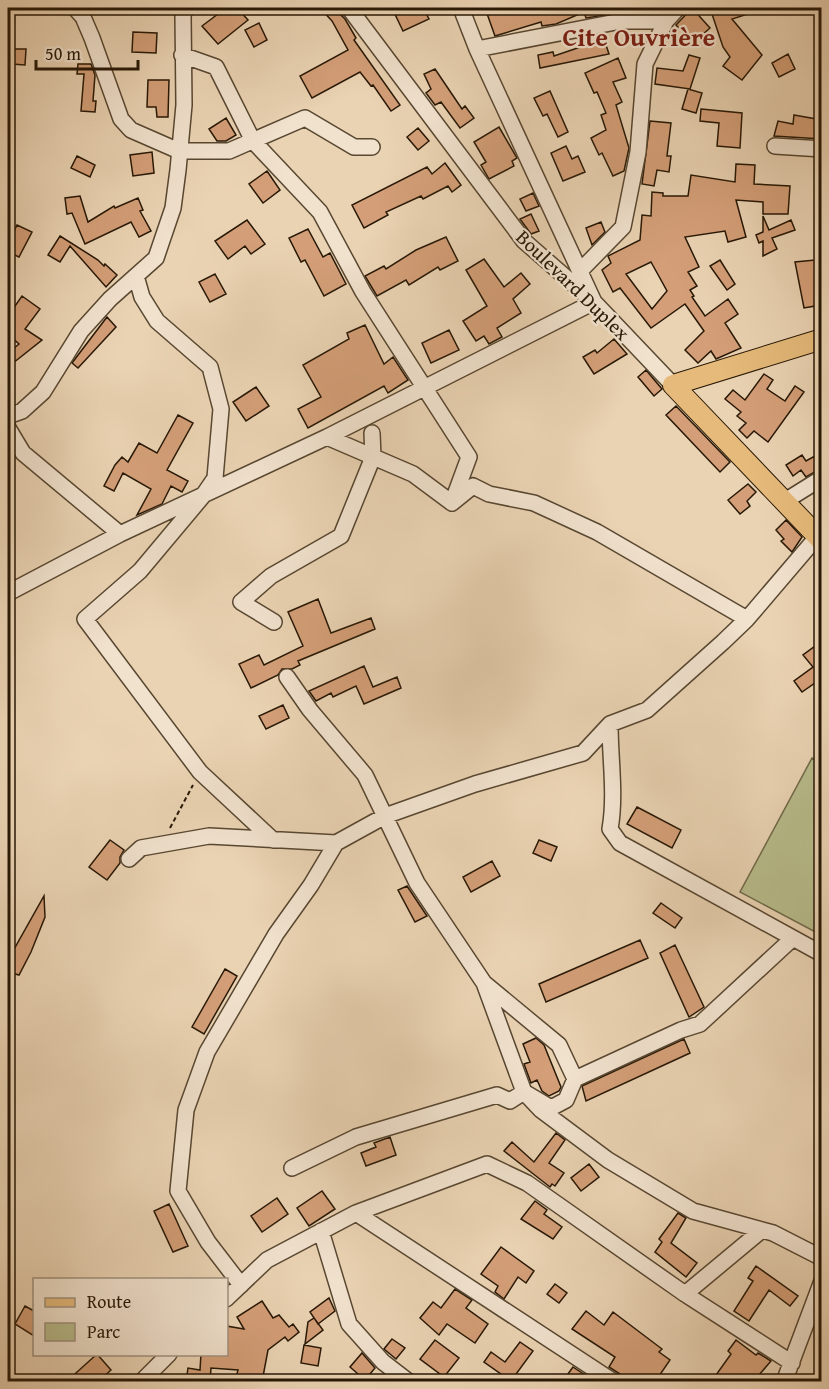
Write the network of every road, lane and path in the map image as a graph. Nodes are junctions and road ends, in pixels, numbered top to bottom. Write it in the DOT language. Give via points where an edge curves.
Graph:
graph roads {
  1 [pos="75,8"];
  2 [pos="186,8"];
  3 [pos="349,8"];
  4 [pos="461,8"];
  5 [pos="678,8"];
  6 [pos="666,21"];
  7 [pos="477,49"];
  8 [pos="182,56"];
  9 [pos="253,141"];
  10 [pos="775,146"];
  11 [pos="372,147"];
  12 [pos="822,148"];
  13 [pos="179,151"];
  14 [pos="581,270"];
  15 [pos="136,276"];
  16 [pos="594,302"];
  17 [pos="822,339"];
  18 [pos="673,385"];
  19 [pos="425,386"];
  20 [pos="8,416"];
  21 [pos="8,428"];
  22 [pos="372,433"];
  23 [pos="327,436"];
  24 [pos="373,457"];
  25 [pos="822,478"];
  26 [pos="202,497"];
  27 [pos="785,501"];
  28 [pos="452,503"];
  29 [pos="120,534"];
  30 [pos="819,539"];
  31 [pos="8,593"];
  32 [pos="747,619"];
  33 [pos="274,622"];
  34 [pos="287,678"];
  35 [pos="610,724"];
  36 [pos="200,772"];
  37 [pos="385,816"];
  38 [pos="273,840"];
  39 [pos="336,843"];
  40 [pos="162,844"];
  41 [pos="129,859"];
  42 [pos="792,939"];
  43 [pos="822,954"];
  44 [pos="484,983"];
  45 [pos="574,1079"];
  46 [pos="524,1092"];
  47 [pos="292,1168"];
  48 [pos="356,1213"];
  49 [pos="762,1230"];
  50 [pos="321,1231"];
  51 [pos="822,1258"];
  52 [pos="822,1281"];
  53 [pos="241,1285"];
  54 [pos="685,1294"];
  55 [pos="228,1297"];
  56 [pos="168,1356"];
  57 [pos="792,1363"];
  58 [pos="141,1382"];
  59 [pos="409,1382"];
  60 [pos="614,1382"];
  61 [pos="784,1382"];
  1 -- 13 [label="street" via="92,38 121,119 131,130"];
  2 -- 8 [label="street"];
  3 -- 16 [label="street, Boulevard Duplex" via="524,241"];
  4 -- 7 [label="street"];
  5 -- 6 [label="street"];
  6 -- 7 [label="street" via="621,21"];
  6 -- 14 [label="street" via="645,64 637,160 623,227"];
  7 -- 14 [label="street"];
  8 -- 9 [label="street" via="216,68"];
  8 -- 13 [label="street" via="184,105"];
  9 -- 11 [label="street" via="304,118 354,147"];
  9 -- 13 [label="street" via="229,151"];
  9 -- 19 [label="street" via="320,212 363,292"];
  10 -- 12 [label="street"];
  13 -- 15 [label="street" via="172,207 156,258"];
  14 -- 16 [label="street"];
  15 -- 20 [label="street" via="81,331 43,392 22,411"];
  15 -- 26 [label="street" via="142,297 157,321 210,368 221,409 214,478"];
  16 -- 18 [label="street, Boulevard Duplex"];
  16 -- 19 [label="street"];
  17 -- 18 [label="main road"];
  18 -- 27 [label="main road, Boulevard Duplex"];
  19 -- 23 [label="street"];
  19 -- 28 [label="street" via="469,457"];
  21 -- 29 [label="street" via="22,453"];
  22 -- 24 [label="street"];
  23 -- 24 [label="street"];
  23 -- 26 [label="street"];
  24 -- 28 [label="street" via="413,474"];
  24 -- 33 [label="street" via="341,536 271,576 241,602"];
  25 -- 27 [label="street"];
  26 -- 29 [label="street"];
  26 -- 36 [label="street" via="140,571 85,620"];
  27 -- 30 [label="main road, Boulevard Duplex"];
  28 -- 32 [label="street" via="473,486 489,494 534,504 597,532"];
  29 -- 31 [label="street"];
  30 -- 32 [label="street"];
  32 -- 35 [label="street" via="647,710"];
  34 -- 37 [label="street" via="365,775"];
  35 -- 37 [label="street" via="583,753 475,784"];
  35 -- 42 [label="street" via="614,807 610,829 620,843"];
  36 -- 38 [label="street"];
  36 -- 40 [label="path"];
  37 -- 39 [label="street"];
  37 -- 44 [label="street" via="417,883"];
  38 -- 39 [label="street"];
  38 -- 40 [label="street" via="209,836"];
  39 -- 53 [label="street" via="276,934 207,1052 186,1110 178,1191 208,1242"];
  40 -- 41 [label="street" via="141,848"];
  42 -- 43 [label="street"];
  42 -- 45 [label="street" via="700,1024"];
  44 -- 45 [label="street" via="559,1045"];
  44 -- 46 [label="street"];
  45 -- 46 [label="street" via="566,1100 551,1108"];
  46 -- 47 [label="street" via="510,1101 497,1095 356,1137"];
  46 -- 49 [label="street" via="541,1110 608,1160 693,1211"];
  48 -- 50 [label="street"];
  48 -- 54 [label="street" via="487,1164 527,1183"];
  48 -- 60 [label="street"];
  49 -- 51 [label="street"];
  49 -- 54 [label="street"];
  50 -- 53 [label="street" via="267,1260"];
  50 -- 59 [label="street" via="349,1324 383,1362"];
  52 -- 57 [label="street"];
  53 -- 55 [label="street"];
  54 -- 57 [label="street"];
  56 -- 58 [label="street"];
  57 -- 61 [label="street"];
}
